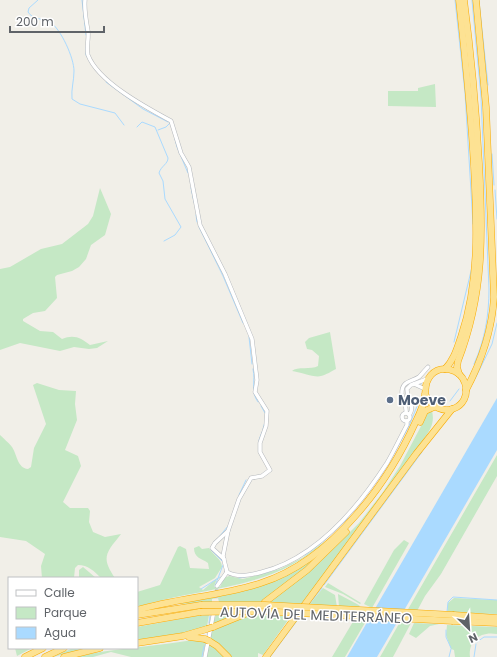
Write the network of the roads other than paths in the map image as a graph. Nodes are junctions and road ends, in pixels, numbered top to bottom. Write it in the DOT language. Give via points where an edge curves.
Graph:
graph roads {
  1 [pos="85,0"];
  2 [pos="459,0"];
  3 [pos="464,0"];
  4 [pos="476,0"];
  5 [pos="428,368"];
  6 [pos="445,369"];
  7 [pos="474,373"];
  8 [pos="461,376"];
  9 [pos="428,379"];
  10 [pos="413,384"];
  11 [pos="466,390"];
  12 [pos="425,392"];
  13 [pos="437,408"];
  14 [pos="452,409"];
  15 [pos="407,414"];
  16 [pos="407,421"];
  17 [pos="434,431"];
  18 [pos="228,531"];
  19 [pos="224,559"];
  20 [pos="227,572"];
  21 [pos="217,586"];
  22 [pos="216,598"];
  23 [pos="265,602"];
  24 [pos="200,608"];
  25 [pos="138,610"];
  26 [pos="138,614"];
  27 [pos="245,614"];
  28 [pos="453,618"];
  29 [pos="497,618"];
  30 [pos="138,623"];
  31 [pos="497,623"];
  32 [pos="166,639"];
  33 [pos="138,643"];
  34 [pos="41,649"];
  35 [pos="62,649"];
  36 [pos="96,649"];
  37 [pos="26,657"];
  38 [pos="45,657"];
  39 [pos="64,657"];
  40 [pos="205,657"];
  41 [pos="228,657"];
  42 [pos="266,657"];
  1 -- 18 [label="street" via="88,54 96,67 122,92 172,121 180,153 189,167 200,225 225,274 252,339 257,380 255,392 267,411 260,452 270,470 262,476 251,478 239,499"];
  2 -- 6 [label="highway" via="473,147 477,245 475,278 468,314 452,362"];
  3 -- 8 [label="highway" via="478,145 482,243 476,301 457,367"];
  4 -- 7 [label="highway" via="486,114 494,297 487,343"];
  5 -- 15 [label="street" via="404,386 402,393"];
  6 -- 8 [label="highway"];
  6 -- 9 [label="highway" via="432,374"];
  7 -- 8 [label="highway" via="470,378"];
  7 -- 11 [label="highway"];
  8 -- 11 [label="highway"];
  9 -- 10 [label="street"];
  9 -- 12 [label="highway"];
  10 -- 12 [label="street" via="419,385"];
  10 -- 15 [label="street" via="407,389 412,405"];
  11 -- 14 [label="highway" via="462,403"];
  12 -- 13 [label="highway"];
  12 -- 25 [label="highway" via="416,420 385,477 342,531 312,557 279,576 262,582 161,602"];
  13 -- 14 [label="highway"];
  13 -- 17 [label="highway" via="441,417"];
  13 -- 23 [label="highway" via="425,411 389,477 349,529 307,570"];
  14 -- 17 [label="highway"];
  15 -- 16 [label="street"];
  15 -- 16 [label="street" via="402,417"];
  16 -- 20 [label="street" via="387,463 341,522 322,540 280,566 243,576"];
  17 -- 42 [label="highway"];
  18 -- 19 [label="street"];
  18 -- 19 [label="street" via="212,548"];
  19 -- 20 [label="street"];
  20 -- 21 [label="street"];
  22 -- 40 [label="street"];
  24 -- 26 [label="highway, AUTOVÍA DEL MEDITERRÁNEO"];
  24 -- 28 [label="highway, AUTOVÍA DEL MEDITERRÁNEO, bridge" via="265,605"];
  24 -- 30 [label="highway, AUTOVÍA DEL MEDITERRÁNEO"];
  27 -- 32 [label="highway" via="210,628"];
  28 -- 29 [label="highway, AUTOVÍA DEL MEDITERRÁNEO"];
  28 -- 31 [label="highway, AUTOVÍA DEL MEDITERRÁNEO"];
  32 -- 33 [label="highway"];
  32 -- 41 [label="highway" via="192,637 207,640"];
  34 -- 37 [label="highway"];
  35 -- 38 [label="highway"];
  36 -- 39 [label="highway"];
}
